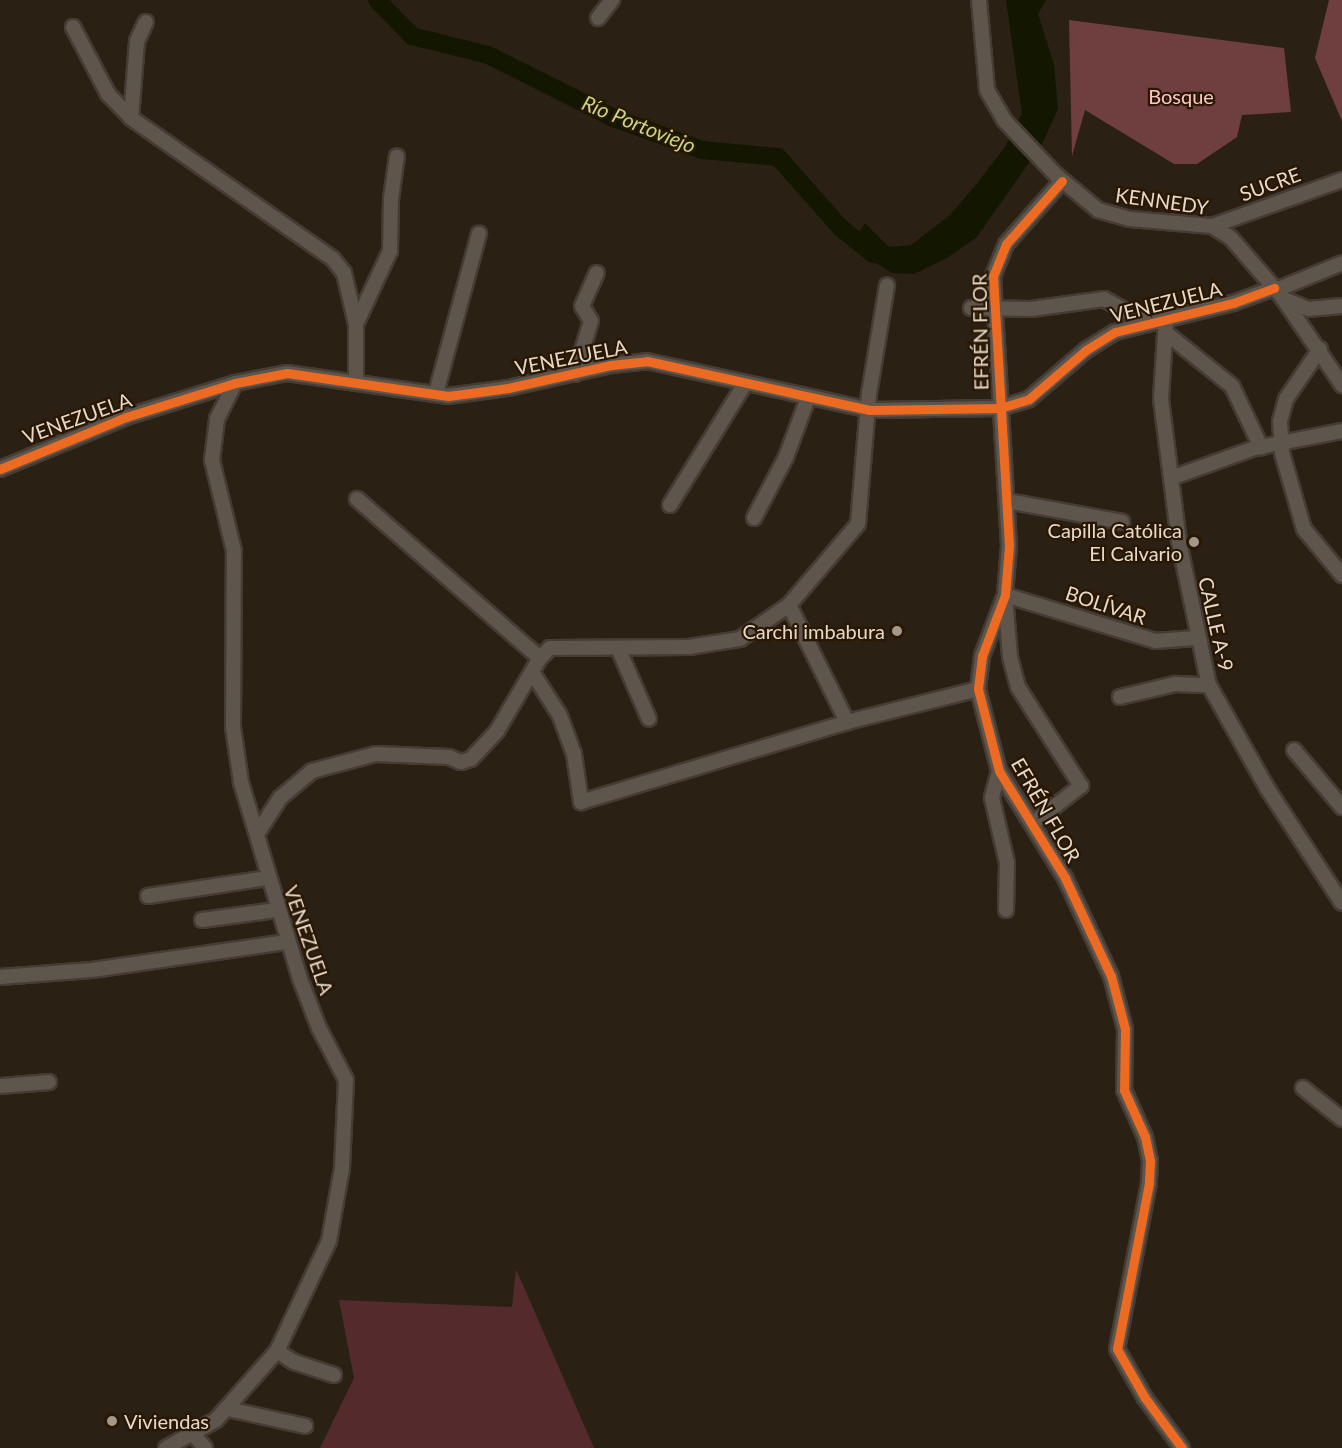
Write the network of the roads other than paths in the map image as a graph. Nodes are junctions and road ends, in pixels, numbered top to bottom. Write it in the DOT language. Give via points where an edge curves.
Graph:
graph roads {
  1 [pos="612,0"];
  2 [pos="979,0"];
  3 [pos="598,18"];
  4 [pos="146,22"];
  5 [pos="73,27"];
  6 [pos="131,118"];
  7 [pos="397,156"];
  8 [pos="1059,178"];
  9 [pos="1342,180"];
  10 [pos="1212,226"];
  11 [pos="479,234"];
  12 [pos="1342,263"];
  13 [pos="597,273"];
  14 [pos="886,285"];
  15 [pos="1278,292"];
  16 [pos="1342,306"];
  17 [pos="971,308"];
  18 [pos="994,309"];
  19 [pos="1166,319"];
  20 [pos="1146,322"];
  21 [pos="356,324"];
  22 [pos="1171,337"];
  23 [pos="1320,349"];
  24 [pos="575,374"];
  25 [pos="235,383"];
  26 [pos="356,383"];
  27 [pos="744,385"];
  28 [pos="1342,386"];
  29 [pos="436,393"];
  30 [pos="808,398"];
  31 [pos="1000,408"];
  32 [pos="869,410"];
  33 [pos="1342,431"];
  34 [pos="1281,443"];
  35 [pos="1258,447"];
  36 [pos="1284,467"];
  37 [pos="0,469"];
  38 [pos="1171,478"];
  39 [pos="357,499"];
  40 [pos="1007,501"];
  41 [pos="670,505"];
  42 [pos="754,518"];
  43 [pos="1122,522"];
  44 [pos="1342,575"];
  45 [pos="1005,595"];
  46 [pos="789,605"];
  47 [pos="1196,638"];
  48 [pos="618,648"];
  49 [pos="540,658"];
  50 [pos="532,672"];
  51 [pos="1209,685"];
  52 [pos="978,689"];
  53 [pos="1120,697"];
  54 [pos="649,719"];
  55 [pos="847,722"];
  56 [pos="1294,750"];
  57 [pos="999,771"];
  58 [pos="1342,807"];
  59 [pos="1033,823"];
  60 [pos="257,834"];
  61 [pos="267,878"];
  62 [pos="148,896"];
  63 [pos="1342,903"];
  64 [pos="276,910"];
  65 [pos="1006,910"];
  66 [pos="202,920"];
  67 [pos="287,942"];
  68 [pos="0,977"];
  69 [pos="49,1083"];
  70 [pos="0,1086"];
  71 [pos="1303,1088"];
  72 [pos="1342,1119"];
  73 [pos="277,1351"];
  74 [pos="334,1374"];
  75 [pos="228,1409"];
  76 [pos="305,1426"];
  77 [pos="193,1434"];
  78 [pos="166,1448"];
  79 [pos="205,1448"];
  80 [pos="1182,1448"];
  1 -- 3 [label="street"];
  2 -- 8 [label="street, KENNEDY" via="987,90 1004,120"];
  4 -- 6 [label="street" via="137,41"];
  5 -- 6 [label="street" via="108,94"];
  6 -- 21 [label="street" via="333,259 344,273"];
  7 -- 21 [label="street" via="390,199 390,251"];
  8 -- 10 [label="street, KENNEDY" via="1108,214"];
  8 -- 18 [label="street, EFRÉN FLOR" via="999,254 993,276"];
  9 -- 10 [label="street, SUCRE"];
  10 -- 15 [label="street, KENNEDY" via="1238,244"];
  11 -- 29 [label="street"];
  12 -- 15 [label="street, VENEZUELA"];
  13 -- 24 [label="street" via="582,306 591,321"];
  14 -- 32 [label="street"];
  15 -- 16 [label="street" via="1300,308"];
  15 -- 19 [label="street, VENEZUELA"];
  15 -- 23 [label="street, KENNEDY"];
  17 -- 18 [label="street"];
  18 -- 20 [label="street" via="1031,309 1104,299"];
  18 -- 31 [label="street, EFRÉN FLOR"];
  19 -- 20 [label="street, VENEZUELA"];
  19 -- 22 [label="street, CALLE A-9"];
  20 -- 31 [label="street, VENEZUELA" via="1104,337 1029,399"];
  21 -- 26 [label="street"];
  22 -- 35 [label="street" via="1232,386"];
  22 -- 38 [label="street, CALLE A-9" via="1164,354 1161,399"];
  23 -- 28 [label="street, KENNEDY"];
  23 -- 34 [label="street" via="1287,399 1280,422"];
  24 -- 27 [label="street, VENEZUELA" via="646,361"];
  24 -- 29 [label="street, VENEZUELA" via="508,388 448,396"];
  25 -- 26 [label="street, VENEZUELA" via="286,374"];
  25 -- 37 [label="street, VENEZUELA" via="126,417"];
  25 -- 60 [label="street, VENEZUELA" via="218,420 212,460 234,551 233,728 240,782"];
  26 -- 29 [label="street, VENEZUELA"];
  27 -- 30 [label="street, VENEZUELA"];
  27 -- 41 [label="street"];
  30 -- 32 [label="street, VENEZUELA"];
  30 -- 42 [label="street" via="786,457"];
  31 -- 32 [label="street, VENEZUELA"];
  31 -- 40 [label="street, EFRÉN FLOR"];
  32 -- 46 [label="street" via="858,524"];
  33 -- 34 [label="street"];
  34 -- 35 [label="street"];
  34 -- 36 [label="street"];
  35 -- 36 [label="street" via="1271,453"];
  35 -- 38 [label="street"];
  36 -- 44 [label="street" via="1304,529"];
  38 -- 47 [label="street, CALLE A-9"];
  39 -- 49 [label="street"];
  40 -- 43 [label="street"];
  40 -- 45 [label="street, EFRÉN FLOR"];
  45 -- 47 [label="street, BOLÍVAR" via="1155,641"];
  45 -- 52 [label="street, EFRÉN FLOR" via="982,656"];
  45 -- 59 [label="street" via="1010,657 1018,687 1081,786"];
  46 -- 48 [label="street" via="740,639 688,647"];
  46 -- 55 [label="street"];
  47 -- 51 [label="street, CALLE A-9"];
  48 -- 49 [label="street" via="550,648"];
  48 -- 54 [label="street"];
  49 -- 50 [label="street"];
  50 -- 55 [label="street" via="560,716 574,754 581,802"];
  50 -- 60 [label="street" via="497,732 471,759 376,754 312,771 280,798"];
  51 -- 53 [label="street" via="1174,684"];
  51 -- 63 [label="street, CALLE A-9" via="1267,788"];
  52 -- 55 [label="street"];
  52 -- 57 [label="street, EFRÉN FLOR"];
  56 -- 58 [label="street"];
  57 -- 59 [label="street, EFRÉN FLOR"];
  57 -- 65 [label="street" via="992,798 1007,863"];
  59 -- 80 [label="street, EFRÉN FLOR" via="1065,878 1111,976 1125,1029 1124,1090 1145,1137 1150,1161 1117,1349 1145,1398"];
  60 -- 61 [label="street, VENEZUELA"];
  61 -- 62 [label="street"];
  61 -- 64 [label="street, VENEZUELA"];
  64 -- 66 [label="street"];
  64 -- 67 [label="street, VENEZUELA"];
  67 -- 68 [label="street" via="92,970"];
  67 -- 73 [label="street, VENEZUELA" via="319,1028 346,1080 342,1168 329,1241"];
  69 -- 70 [label="street"];
  71 -- 72 [label="street"];
  73 -- 74 [label="street" via="294,1362"];
  73 -- 75 [label="street, VENEZUELA"];
  75 -- 76 [label="street"];
  75 -- 77 [label="street, VENEZUELA"];
  77 -- 78 [label="street, VENEZUELA"];
  77 -- 79 [label="street"];
}
